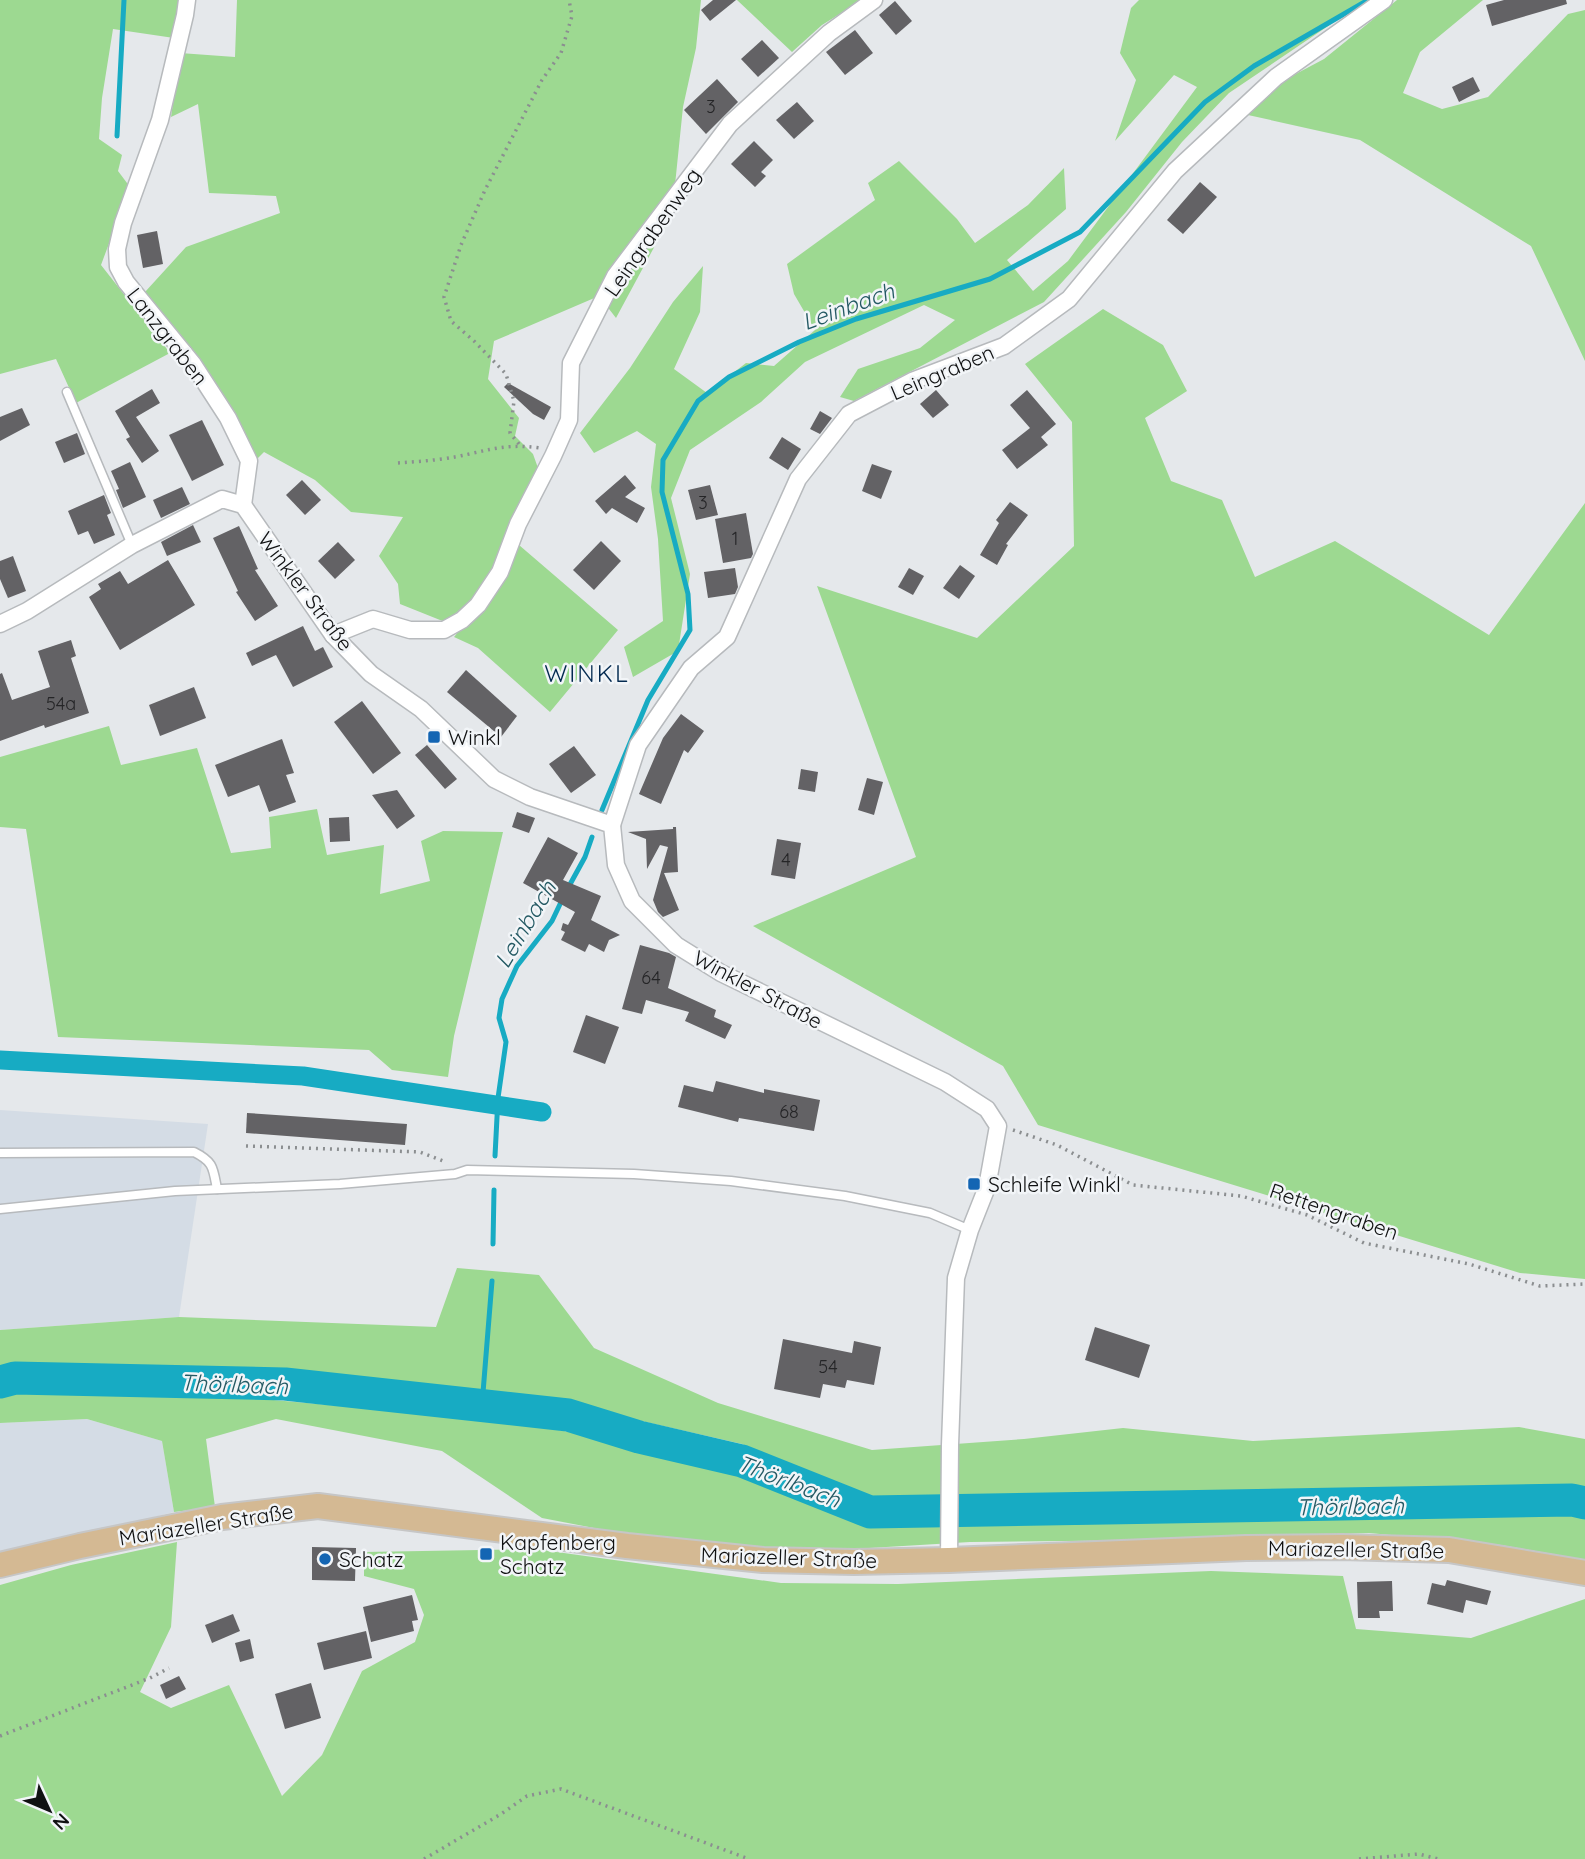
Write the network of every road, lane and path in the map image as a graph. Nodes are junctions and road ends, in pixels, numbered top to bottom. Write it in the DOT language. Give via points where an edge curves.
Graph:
graph roads {
  1 [pos="187,0"];
  2 [pos="569,0"];
  3 [pos="874,0"];
  4 [pos="1384,0"];
  5 [pos="66,392"];
  6 [pos="519,444"];
  7 [pos="553,456"];
  8 [pos="398,463"];
  9 [pos="243,505"];
  10 [pos="132,544"];
  11 [pos="0,624"];
  12 [pos="333,635"];
  13 [pos="612,825"];
  14 [pos="998,1126"];
  15 [pos="246,1146"];
  16 [pos="0,1153"];
  17 [pos="467,1170"];
  18 [pos="217,1189"];
  19 [pos="0,1209"];
  20 [pos="970,1230"];
  21 [pos="1585,1284"];
  22 [pos="949,1555"];
  23 [pos="0,1565"];
  24 [pos="1585,1573"];
  25 [pos="169,1668"];
  26 [pos="0,1736"];
  27 [pos="424,1859"];
  28 [pos="749,1859"];
  29 [pos="1359,1859"];
  30 [pos="1438,1859"];
  1 -- 9 [label="street, Lanzgraben" via="160,120 123,223 118,267 193,364 228,418 249,461"];
  2 -- 6 [label="path" via="572,16 561,53 542,80 485,190 444,297 451,321 506,374 514,401 510,433"];
  3 -- 7 [label="street, Leingrabenweg" via="829,33 730,124 615,276 571,363 569,419"];
  4 -- 13 [label="street, Leingraben" via="1276,77 1175,171 1069,299 1004,346 912,381 849,414 798,479 727,637 691,668 638,745"];
  5 -- 10 [label="lane"];
  6 -- 7 [label="path" via="542,448"];
  6 -- 8 [label="path"];
  7 -- 12 [label="street, Leingrabenweg" via="518,524 500,572 462,620 444,629 410,630 373,619"];
  9 -- 10 [label="street" via="222,499"];
  9 -- 12 [label="street, Winkler Straße"];
  10 -- 11 [label="street"];
  12 -- 13 [label="street, Winkler Straße" via="370,674 421,709 494,779 530,797"];
  13 -- 14 [label="street, Winkler Straße" via="616,866 632,901 676,945 721,973 945,1082 986,1109"];
  14 -- 20 [label="street" via="987,1187"];
  14 -- 21 [label="path, Rettengraben" via="1057,1145 1133,1185 1241,1196 1307,1215 1364,1243 1469,1264 1540,1286"];
  15 -- 17 [label="path" via="420,1152"];
  16 -- 18 [label="lane" via="194,1152 208,1159"];
  17 -- 18 [label="lane" via="340,1184"];
  17 -- 20 [label="lane" via="732,1181 918,1210"];
  18 -- 19 [label="lane"];
  20 -- 22 [label="street" via="956,1278"];
  22 -- 23 [label="main road, Mariazeller Straße" via="854,1562 763,1560 318,1506 211,1519"];
  22 -- 24 [label="main road, Mariazeller Straße" via="1403,1548 1449,1550"];
  25 -- 26 [label="path"];
  27 -- 28 [label="path" via="527,1796 561,1789"];
  29 -- 30 [label="path" via="1419,1854"];
}
